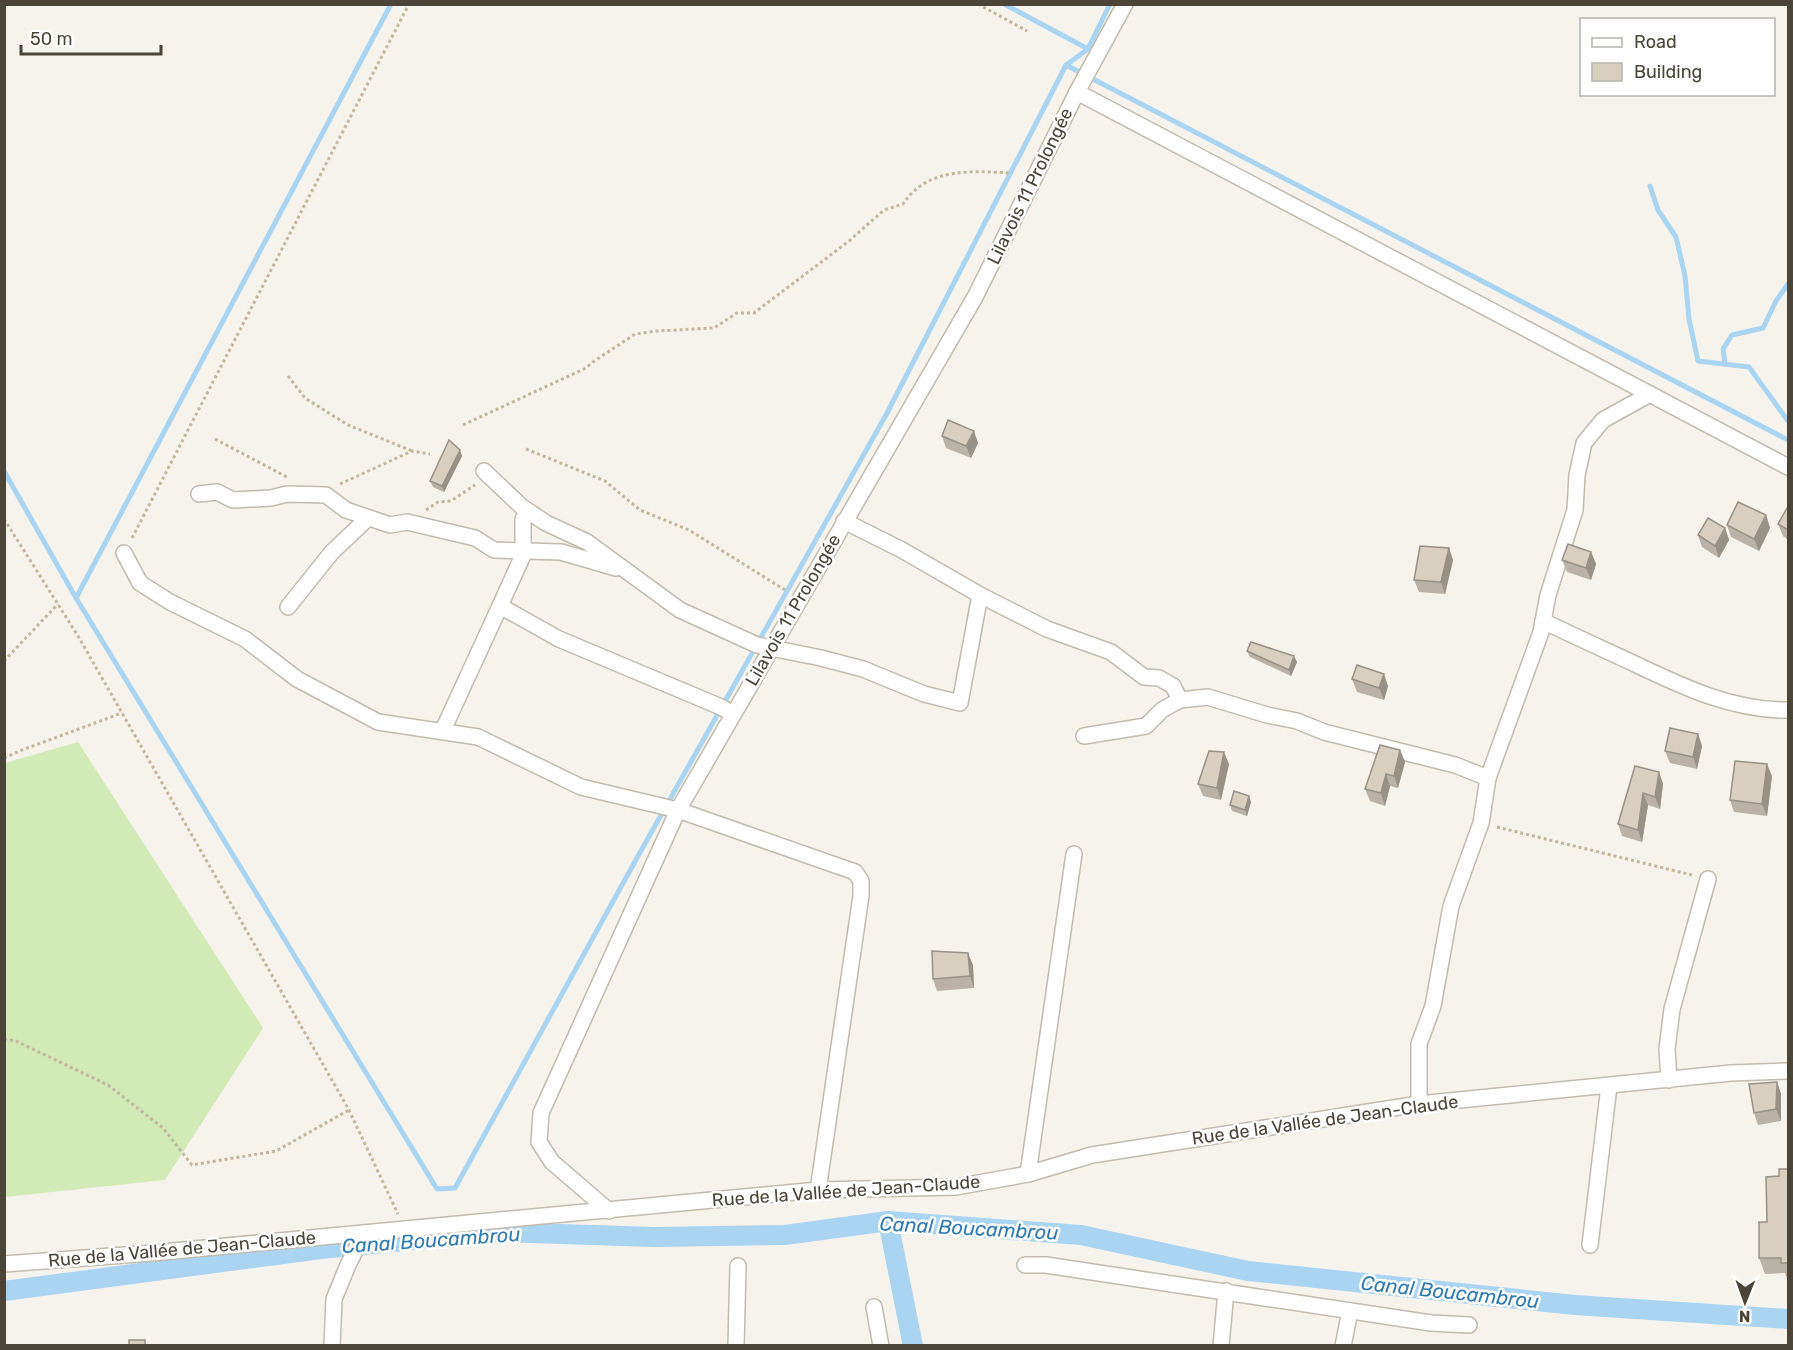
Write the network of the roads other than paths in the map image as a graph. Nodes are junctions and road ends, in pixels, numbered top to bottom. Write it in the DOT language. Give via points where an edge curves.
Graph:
graph roads {
  1 [pos="1125,4"];
  2 [pos="1077,92"];
  3 [pos="1650,393"];
  4 [pos="1788,467"];
  5 [pos="487,473"];
  6 [pos="199,494"];
  7 [pos="530,512"];
  8 [pos="368,518"];
  9 [pos="844,521"];
  10 [pos="523,551"];
  11 [pos="124,553"];
  12 [pos="628,571"];
  13 [pos="980,595"];
  14 [pos="500,606"];
  15 [pos="288,607"];
  16 [pos="1543,621"];
  17 [pos="772,648"];
  18 [pos="1180,700"];
  19 [pos="1788,710"];
  20 [pos="733,714"];
  21 [pos="442,730"];
  22 [pos="1084,736"];
  23 [pos="1488,778"];
  24 [pos="678,810"];
  25 [pos="1074,854"];
  26 [pos="1708,879"];
  27 [pos="1788,1071"];
  28 [pos="1669,1080"];
  29 [pos="1609,1086"];
  30 [pos="1419,1104"];
  31 [pos="1028,1174"];
  32 [pos="818,1190"];
  33 [pos="609,1211"];
  34 [pos="364,1233"];
  35 [pos="1590,1245"];
  36 [pos="4,1264"];
  37 [pos="1025,1265"];
  38 [pos="738,1266"];
  39 [pos="1226,1291"];
  40 [pos="874,1307"];
  41 [pos="1350,1311"];
  42 [pos="1469,1325"];
  43 [pos="332,1346"];
  44 [pos="736,1346"];
  45 [pos="881,1346"];
  46 [pos="1221,1346"];
  47 [pos="1343,1346"];
  1 -- 2 [label="street, Lilavois 11 Prolongée"];
  2 -- 3 [label="street"];
  2 -- 9 [label="street, Lilavois 11 Prolongée" via="975,297"];
  3 -- 4 [label="street"];
  3 -- 16 [label="street" via="1603,420 1584,443 1575,510"];
  5 -- 7 [label="street"];
  6 -- 8 [label="street" via="217,492 233,500 287,494 326,495 346,510"];
  7 -- 10 [label="street" via="523,519"];
  7 -- 12 [label="street" via="587,542"];
  8 -- 10 [label="street" via="390,525 407,522 475,538 494,550"];
  8 -- 15 [label="street" via="332,552"];
  9 -- 13 [label="street"];
  9 -- 17 [label="street, Lilavois 11 Prolongée"];
  10 -- 12 [label="street" via="561,552"];
  10 -- 14 [label="street"];
  11 -- 21 [label="street" via="140,583 245,639 306,684 378,722"];
  12 -- 17 [label="street" via="680,610"];
  13 -- 17 [label="street" via="960,703 924,694 863,669"];
  13 -- 18 [label="street" via="1047,629 1111,652 1144,677 1159,678 1173,686"];
  14 -- 20 [label="street" via="559,639"];
  14 -- 21 [label="street"];
  16 -- 19 [label="street" via="1683,686 1730,702"];
  16 -- 23 [label="street"];
  17 -- 20 [label="street, Lilavois 11 Prolongée"];
  18 -- 22 [label="street" via="1146,726"];
  18 -- 23 [label="street" via="1208,697 1444,762"];
  20 -- 24 [label="street, Lilavois 11 Prolongée"];
  21 -- 24 [label="street" via="478,737 581,788"];
  23 -- 30 [label="street" via="1481,823 1451,906 1434,1006 1419,1044"];
  24 -- 32 [label="street" via="855,872 861,881"];
  24 -- 33 [label="street, Lilavois 11 Prolongée" via="541,1113 539,1142 552,1162"];
  25 -- 31 [label="street"];
  26 -- 28 [label="street" via="1672,1009 1667,1049"];
  27 -- 28 [label="street, Rue de la Vallée de Jean-Claude"];
  28 -- 29 [label="street, Rue de la Vallée de Jean-Claude"];
  29 -- 30 [label="street, Rue de la Vallée de Jean-Claude"];
  29 -- 35 [label="street"];
  30 -- 31 [label="street, Rue de la Vallée de Jean-Claude" via="1092,1155"];
  31 -- 32 [label="street, Rue de la Vallée de Jean-Claude" via="956,1187"];
  32 -- 33 [label="street, Rue de la Vallée de Jean-Claude"];
  33 -- 34 [label="street, Rue de la Vallée de Jean-Claude"];
  34 -- 36 [label="street, Rue de la Vallée de Jean-Claude"];
  34 -- 43 [label="street" via="334,1299"];
  37 -- 39 [label="street"];
  38 -- 44 [label="street"];
  39 -- 41 [label="street"];
  39 -- 46 [label="street"];
  40 -- 45 [label="street"];
  41 -- 42 [label="street"];
  41 -- 47 [label="street"];
}
